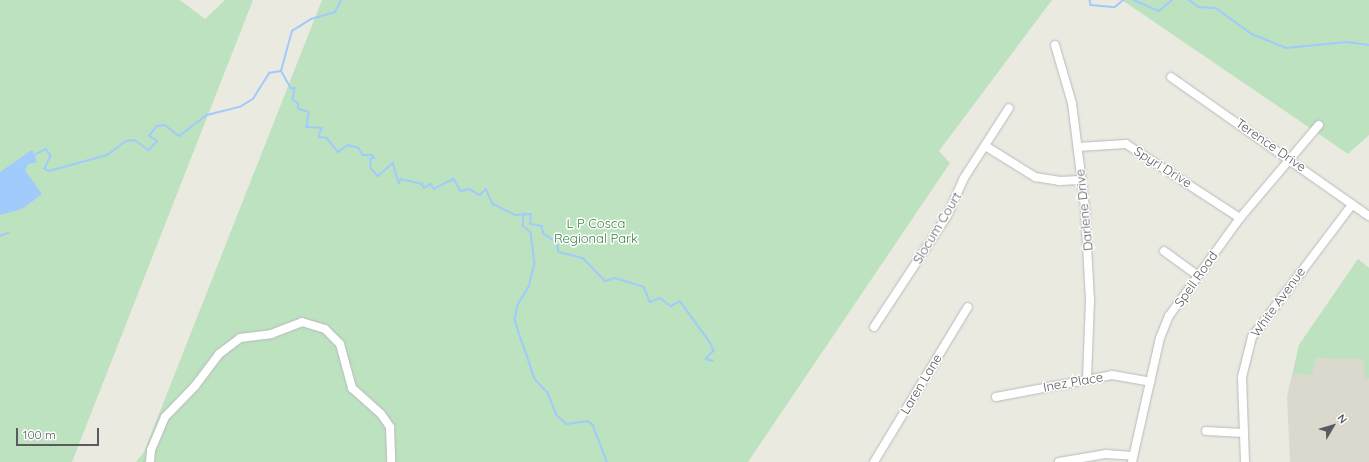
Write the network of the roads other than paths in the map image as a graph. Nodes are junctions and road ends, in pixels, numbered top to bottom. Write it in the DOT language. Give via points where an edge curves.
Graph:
graph roads {
  1 [pos="1055,45"];
  2 [pos="1170,77"];
  3 [pos="1009,108"];
  4 [pos="1319,125"];
  5 [pos="987,147"];
  6 [pos="1078,147"];
  7 [pos="1289,157"];
  8 [pos="1080,180"];
  9 [pos="1352,205"];
  10 [pos="1369,216"];
  11 [pos="1240,218"];
  12 [pos="1164,251"];
  13 [pos="1197,275"];
  14 [pos="968,307"];
  15 [pos="874,327"];
  16 [pos="1086,378"];
  17 [pos="1150,382"];
  18 [pos="996,397"];
  19 [pos="1206,431"];
  20 [pos="1243,433"];
  21 [pos="1132,459"];
  22 [pos="150,462"];
  23 [pos="391,462"];
  24 [pos="874,462"];
  25 [pos="1059,462"];
  26 [pos="1246,462"];
  1 -- 6 [label="street, Darlene Drive" via="1069,85"];
  2 -- 7 [label="street, Terence Drive"];
  3 -- 5 [label="street, Slocum Court"];
  4 -- 7 [label="street, Spell Road"];
  5 -- 8 [label="street" via="1035,177 1060,181"];
  5 -- 15 [label="street, Slocum Court" via="964,178 947,216"];
  6 -- 8 [label="street, Darlene Drive"];
  6 -- 11 [label="street, Spyri Drive" via="1126,144"];
  7 -- 9 [label="street, Terence Drive"];
  7 -- 11 [label="street, Spell Road"];
  8 -- 16 [label="street, Darlene Drive" via="1089,267"];
  9 -- 10 [label="street, Terence Drive"];
  9 -- 20 [label="street, White Avenue" via="1252,337 1242,377"];
  11 -- 13 [label="street, Spell Road"];
  12 -- 13 [label="street"];
  13 -- 17 [label="street, Spell Road" via="1165,324"];
  14 -- 24 [label="street, Laren Lane"];
  16 -- 17 [label="street, Inez Place" via="1119,375"];
  16 -- 18 [label="street, Inez Place"];
  17 -- 21 [label="street, Spell Road"];
  19 -- 20 [label="street"];
  20 -- 26 [label="street, White Avenue"];
  21 -- 25 [label="street" via="1106,454"];
  22 -- 23 [label="street" via="151,450 165,416 195,386 219,354 240,338 272,334 302,322 325,329 340,344 352,388 381,414 390,427"];
}
